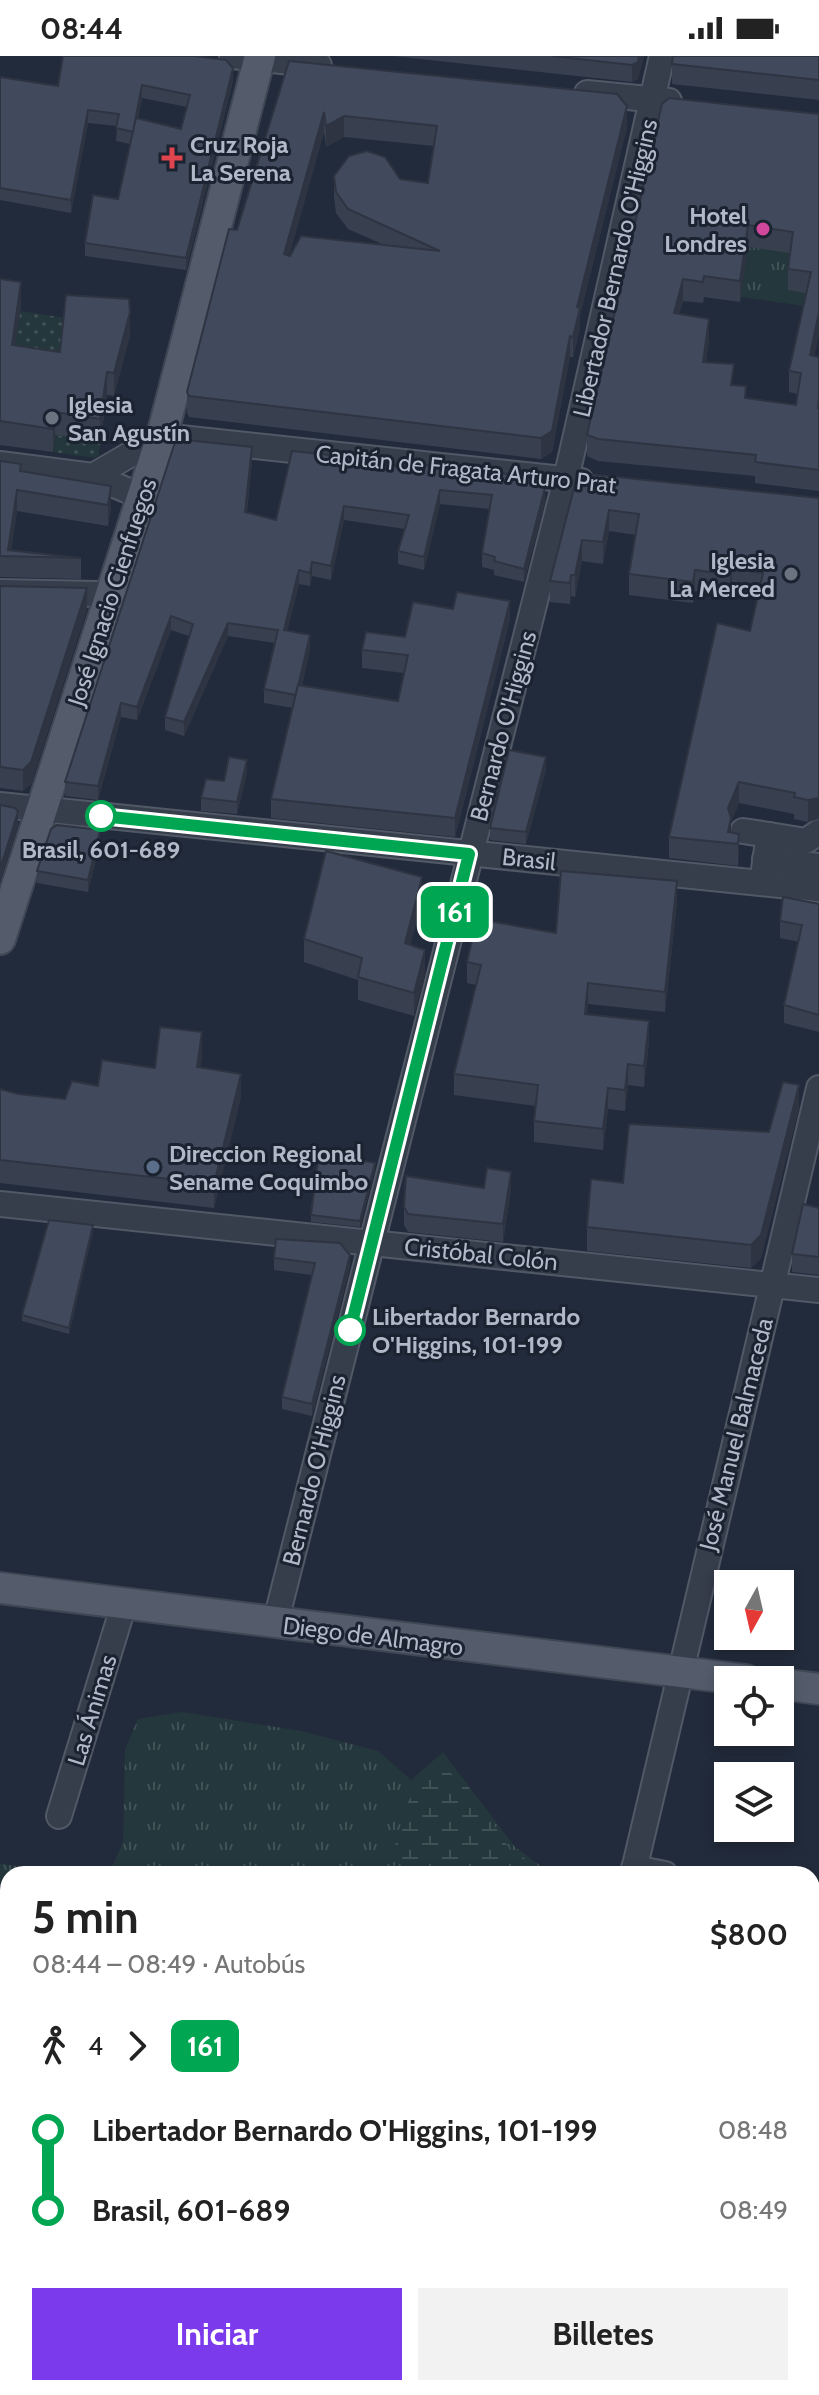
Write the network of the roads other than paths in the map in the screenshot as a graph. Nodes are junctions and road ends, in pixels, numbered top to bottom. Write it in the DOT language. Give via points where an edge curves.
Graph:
graph roads {
  1 [pos="662,56"];
  2 [pos="250,57"];
  3 [pos="347,68"];
  4 [pos="568,91"];
  5 [pos="654,99"];
  6 [pos="693,103"];
  7 [pos="162,436"];
  8 [pos="0,464"];
  9 [pos="93,476"];
  10 [pos="566,479"];
  11 [pos="608,484"];
  12 [pos="143,497"];
  13 [pos="0,592"];
  14 [pos="97,594"];
  15 [pos="0,805"];
  16 [pos="43,810"];
  17 [pos="743,831"];
  18 [pos="819,832"];
  19 [pos="769,835"];
  20 [pos="469,854"];
  21 [pos="763,871"];
  22 [pos="819,873"];
  23 [pos="0,939"];
  24 [pos="819,1088"];
  25 [pos="0,1204"];
  26 [pos="373,1242"];
  27 [pos="773,1285"];
  28 [pos="819,1290"];
  29 [pos="0,1588"];
  30 [pos="124,1604"];
  31 [pos="275,1624"];
  32 [pos="679,1672"];
  33 [pos="714,1676"];
  34 [pos="794,1686"];
  35 [pos="819,1689"];
  36 [pos="59,1816"];
  37 [pos="634,1866"];
  1 -- 5 [label="street, Libertador Bernardo O'Higgins"];
  2 -- 3 [label="street"];
  2 -- 7 [label="main road, José Ignacio Cienfuegos" via="191,286"];
  4 -- 5 [label="street"];
  5 -- 6 [label="street"];
  5 -- 10 [label="street, Libertador Bernardo O'Higgins"];
  7 -- 9 [label="street"];
  7 -- 10 [label="street, Capitán de Fragata Arturo Prat"];
  7 -- 12 [label="main road, José Ignacio Cienfuegos"];
  8 -- 9 [label="street"];
  9 -- 12 [label="street"];
  10 -- 11 [label="street, Capitán de Fragata Arturo Prat"];
  10 -- 20 [label="street, Bernardo O'Higgins"];
  12 -- 16 [label="main road, José Ignacio Cienfuegos"];
  13 -- 14 [label="street"];
  15 -- 16 [label="street, Brasil"];
  16 -- 20 [label="street, Brasil"];
  16 -- 23 [label="main road, José Ignacio Cienfuegos"];
  17 -- 19 [label="street"];
  18 -- 19 [label="street" via="806,841"];
  19 -- 21 [label="street"];
  20 -- 21 [label="street, Brasil"];
  20 -- 26 [label="street, Bernardo O'Higgins"];
  21 -- 22 [label="street, Brasil"];
  24 -- 27 [label="street, José Manuel Balmaceda"];
  25 -- 26 [label="street, Cristóbal Colón"];
  26 -- 27 [label="street, Cristóbal Colón"];
  26 -- 31 [label="street, Bernardo O'Higgins"];
  27 -- 28 [label="street, Cristóbal Colón"];
  27 -- 32 [label="street, José Manuel Balmaceda"];
  29 -- 30 [label="main road, Diego de Almagro"];
  30 -- 31 [label="main road, Diego de Almagro"];
  30 -- 36 [label="street, Las Ánimas"];
  31 -- 32 [label="main road, Diego de Almagro"];
  32 -- 33 [label="main road, Diego de Almagro"];
  32 -- 37 [label="street, José Manuel Balmaceda"];
  34 -- 35 [label="main road"];
}
